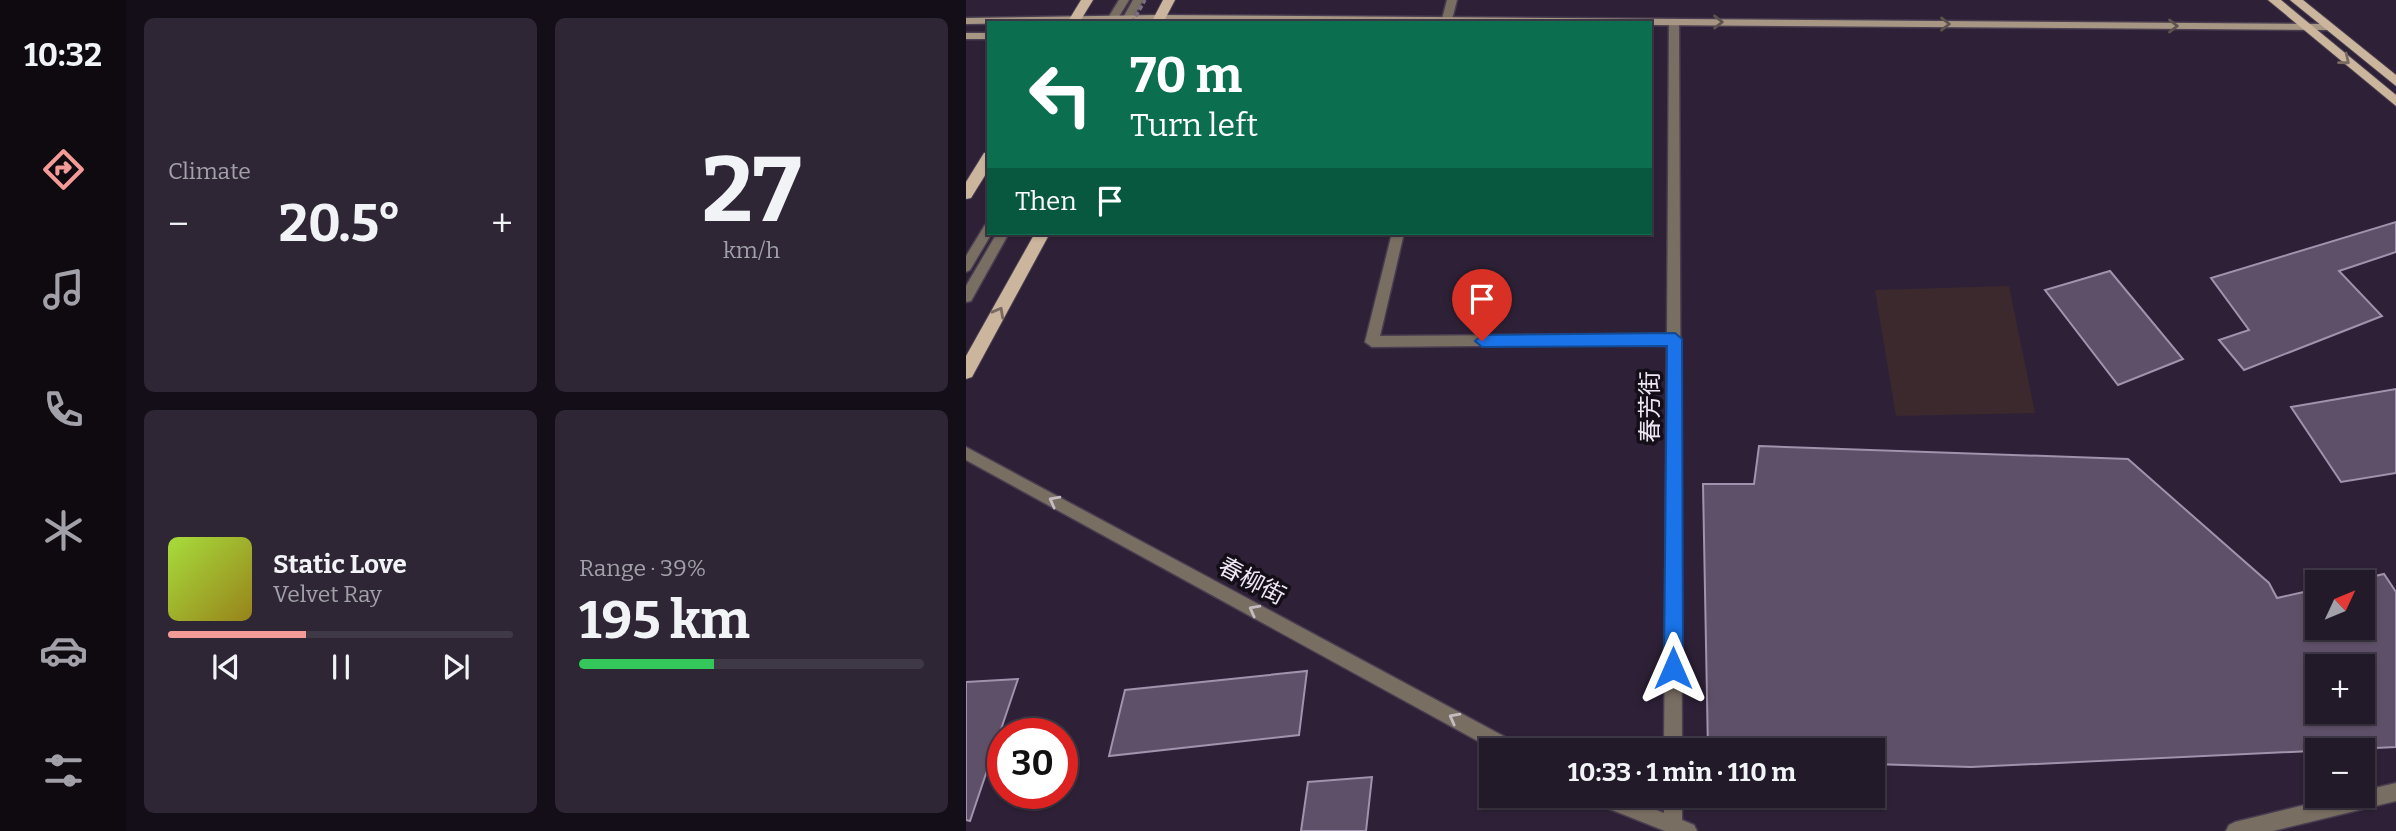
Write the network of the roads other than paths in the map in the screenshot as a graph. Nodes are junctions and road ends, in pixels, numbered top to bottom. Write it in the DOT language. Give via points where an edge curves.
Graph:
graph roads {
  1 [pos="1087,0"];
  2 [pos="1124,0"];
  3 [pos="1138,0"];
  4 [pos="1169,0"];
  5 [pos="1452,0"];
  6 [pos="2274,0"];
  7 [pos="2296,0"];
  8 [pos="1158,20"];
  9 [pos="966,21"];
  10 [pos="987,21"];
  11 [pos="1075,21"];
  12 [pos="1111,21"];
  13 [pos="1130,21"];
  14 [pos="1446,21"];
  15 [pos="1652,22"];
  16 [pos="1674,22"];
  17 [pos="2305,27"];
  18 [pos="2328,27"];
  19 [pos="966,36"];
  20 [pos="987,36"];
  21 [pos="2396,82"];
  22 [pos="2396,102"];
  23 [pos="987,160"];
  24 [pos="966,194"];
  25 [pos="987,231"];
  26 [pos="1002,235"];
  27 [pos="1041,235"];
  28 [pos="1398,235"];
  29 [pos="966,267"];
  30 [pos="966,297"];
  31 [pos="1675,339"];
  32 [pos="966,372"];
  33 [pos="966,453"];
  34 [pos="1490,738"];
  35 [pos="1673,738"];
  36 [pos="2396,792"];
  37 [pos="1628,808"];
  38 [pos="1676,808"];
  39 [pos="1680,829"];
  40 [pos="2235,831"];
  1 -- 11 [label="main road"];
  2 -- 12 [label="street"];
  3 -- 13 [label="street"];
  4 -- 8 [label="main road"];
  5 -- 14 [label="street"];
  6 -- 17 [label="main road"];
  7 -- 18 [label="main road"];
  8 -- 14 [label="main road"];
  9 -- 10 [label="main road"];
  15 -- 16 [label="main road"];
  16 -- 17 [label="main road, one-way"];
  16 -- 31 [label="street, 春芳街"];
  17 -- 18 [label="main road"];
  17 -- 22 [label="main road, one-way"];
  18 -- 21 [label="main road"];
  19 -- 20 [label="main road"];
  23 -- 24 [label="main road"];
  25 -- 29 [label="street"];
  26 -- 30 [label="street"];
  32 -- 27 [label="main road, one-way"];
  28 -- 31 [label="street" via="1372,342"];
  31 -- 35 [label="street, 春芳街"];
  34 -- 33 [label="street, 春柳街, one-way"];
  36 -- 40 [label="street"];
  37 -- 39 [label="street"];
  38 -- 39 [label="street"];
}
